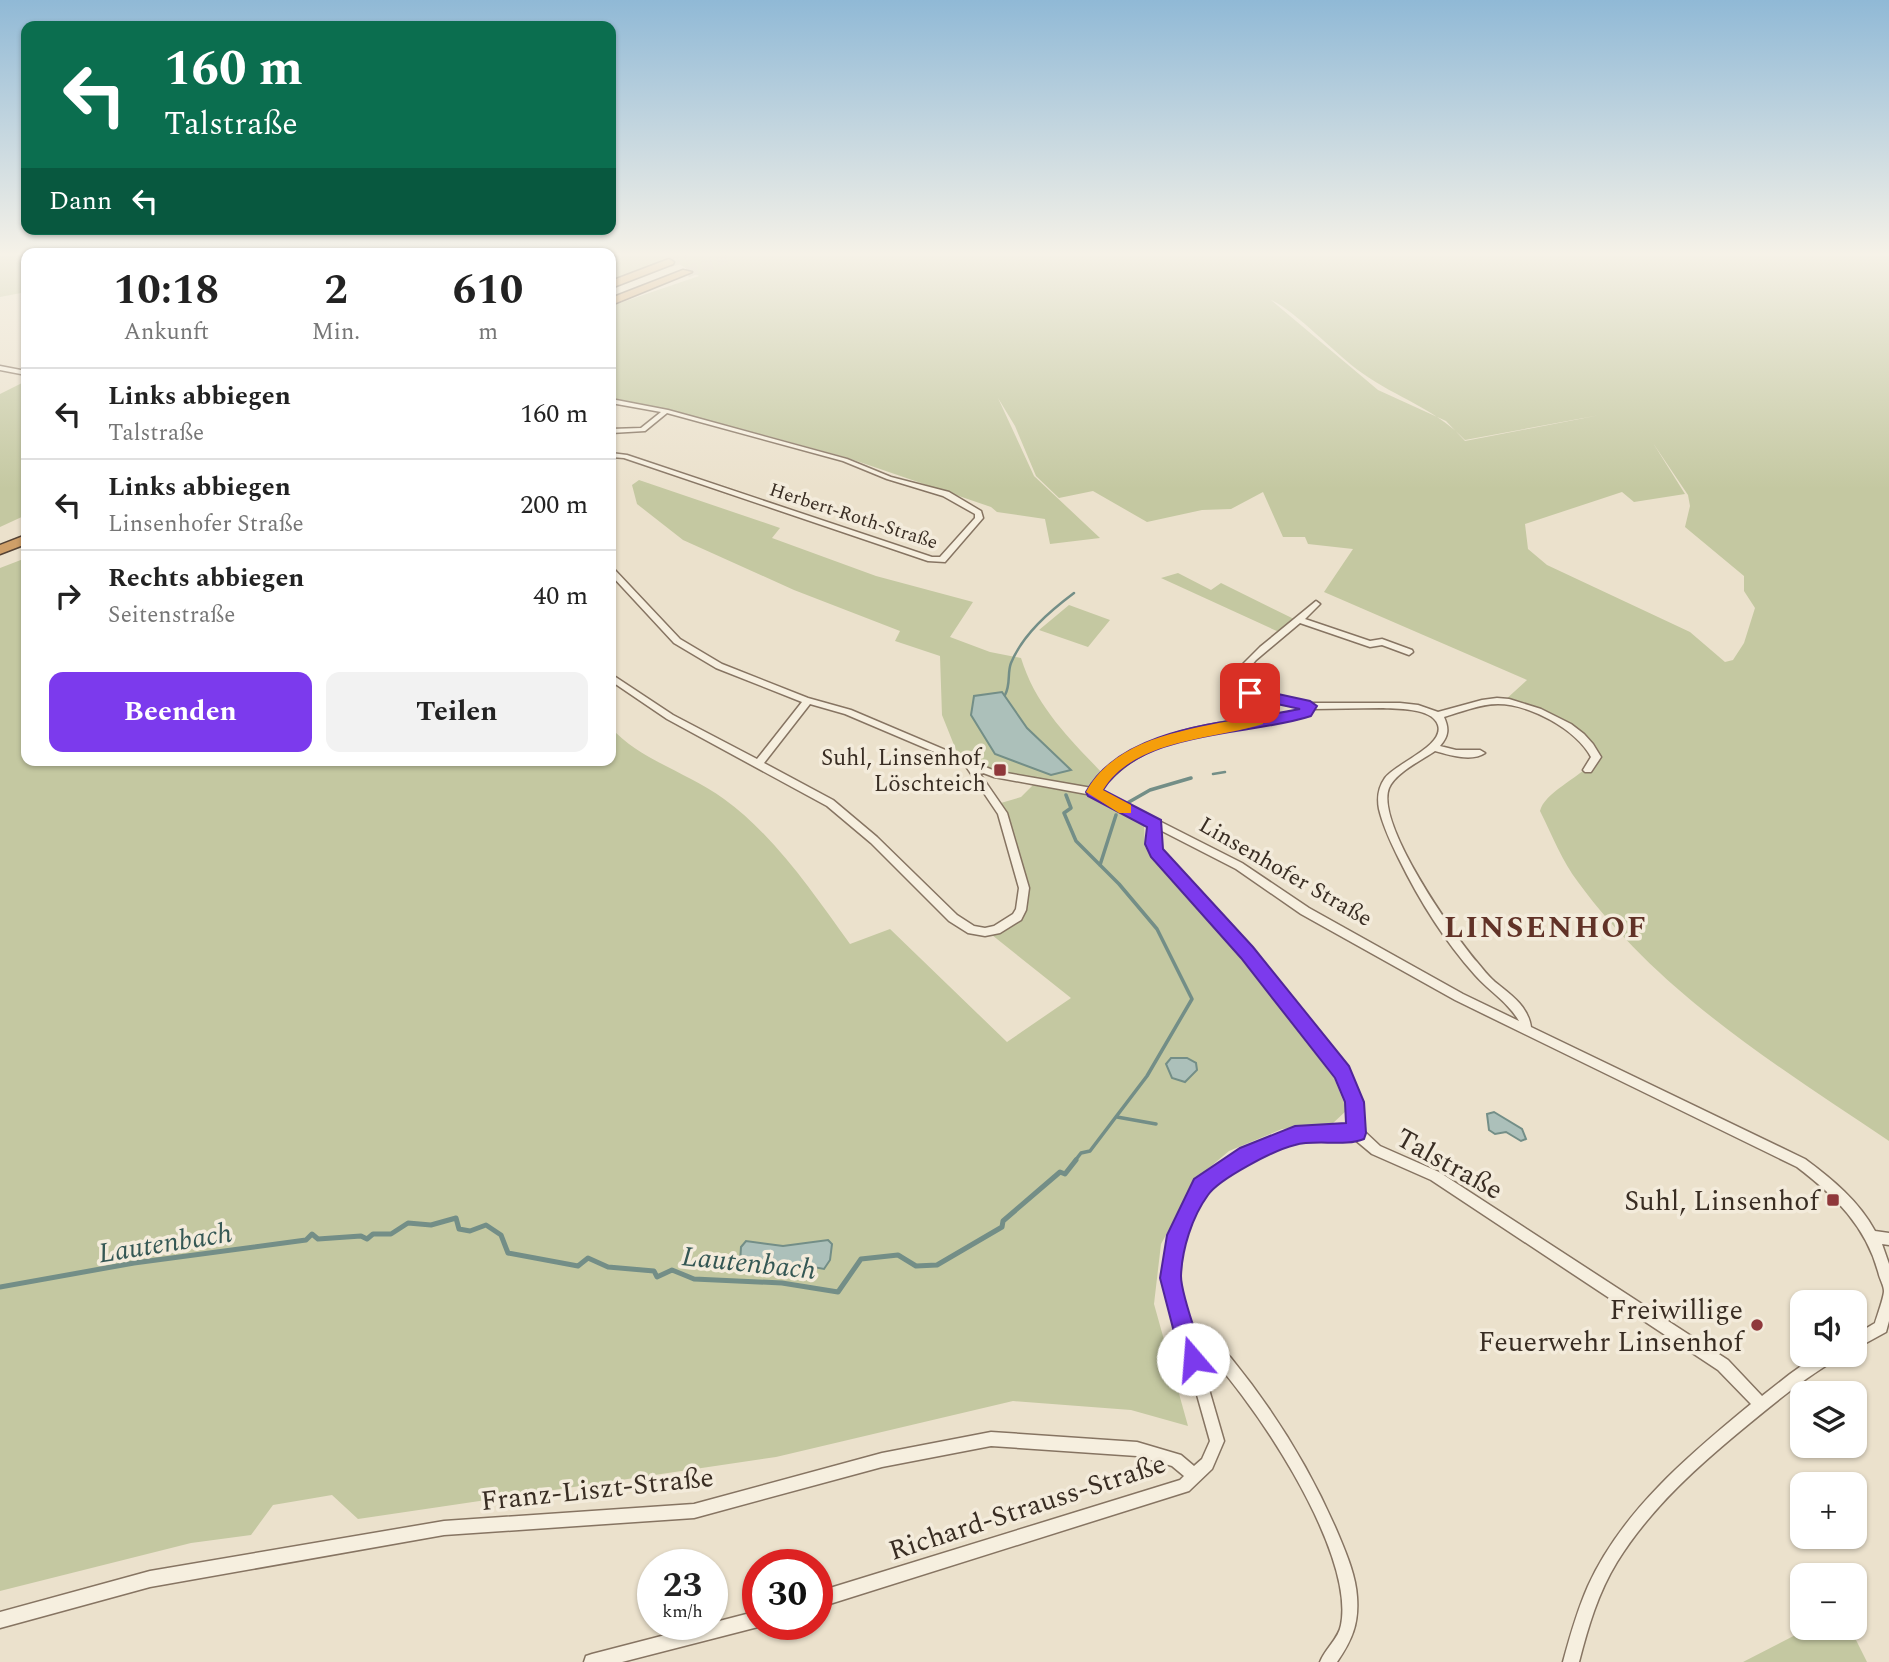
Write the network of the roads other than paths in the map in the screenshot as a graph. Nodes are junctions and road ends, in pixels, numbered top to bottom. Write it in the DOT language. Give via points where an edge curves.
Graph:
graph roads {
  1 [pos="0,368"];
  2 [pos="21,372"];
  3 [pos="616,402"];
  4 [pos="666,411"];
  5 [pos="616,431"];
  6 [pos="616,455"];
  7 [pos="21,541"];
  8 [pos="0,550"];
  9 [pos="21,551"];
  10 [pos="0,560"];
  11 [pos="616,577"];
  12 [pos="1316,604"];
  13 [pos="1301,620"];
  14 [pos="1409,652"];
  15 [pos="616,680"];
  16 [pos="808,701"];
  17 [pos="1310,706"];
  18 [pos="1438,715"];
  19 [pos="1436,748"];
  20 [pos="1480,753"];
  21 [pos="758,764"];
  22 [pos="969,764"];
  23 [pos="1588,769"];
  24 [pos="1094,792"];
  25 [pos="1156,824"];
  26 [pos="1526,1028"];
  27 [pos="1357,1133"];
  28 [pos="1873,1237"];
  29 [pos="1889,1239"];
  30 [pos="1889,1287"];
  31 [pos="1889,1295"];
  32 [pos="1184,1333"];
  33 [pos="1867,1335"];
  34 [pos="1810,1367"];
  35 [pos="1761,1405"];
  36 [pos="1194,1476"];
  37 [pos="833,1596"];
  38 [pos="0,1620"];
  39 [pos="742,1623"];
  40 [pos="592,1662"];
  41 [pos="1328,1662"];
  42 [pos="1571,1662"];
  1 -- 2 [label="street"];
  3 -- 4 [label="street, Herbert-Roth-Straße"];
  4 -- 5 [label="street" via="643,430"];
  4 -- 6 [label="street, Herbert-Roth-Straße" via="935,489 967,505 979,518 942,560 931,559"];
  7 -- 8 [label="highway"];
  9 -- 10 [label="highway"];
  11 -- 16 [label="street, Linsenhofer Straße" via="656,621 695,653"];
  12 -- 13 [label="street"];
  13 -- 14 [label="street"];
  13 -- 17 [label="street" via="1253,658 1237,679 1239,687 1250,693"];
  15 -- 21 [label="street" via="659,710"];
  16 -- 21 [label="street"];
  16 -- 22 [label="street, Linsenhofer Straße" via="848,712"];
  17 -- 18 [label="street" via="1400,706"];
  17 -- 24 [label="street" via="1299,715 1238,723 1155,744 1117,764"];
  18 -- 19 [label="street" via="1443,723"];
  18 -- 23 [label="street" via="1498,701 1535,710 1576,732 1593,748 1596,757"];
  19 -- 20 [label="street"];
  19 -- 26 [label="street" via="1401,766 1389,778 1382,792 1387,818 1420,890 1470,961 1522,1014"];
  21 -- 22 [label="street" via="841,811 953,918 972,930 996,930 1017,917 1024,888 1002,813"];
  22 -- 24 [label="street, Linsenhofer Straße" via="1014,779"];
  24 -- 25 [label="street, Linsenhofer Straße"];
  25 -- 26 [label="street, Linsenhofer Straße" via="1239,866 1305,911 1449,991"];
  25 -- 27 [label="street" via="1153,844 1157,853 1238,943 1342,1072 1354,1102"];
  26 -- 28 [label="street, Linsenhofer Straße" via="1801,1163 1846,1198"];
  27 -- 32 [label="street, Richard-Strauss-Straße" via="1295,1135 1247,1154 1201,1186 1178,1235 1170,1278"];
  27 -- 35 [label="street, Talstraße" via="1376,1150 1435,1176 1723,1365"];
  28 -- 29 [label="street"];
  28 -- 30 [label="street, Linsenhofer Straße"];
  31 -- 33 [label="street" via="1881,1327"];
  32 -- 36 [label="street, Richard-Strauss-Straße" via="1217,1441 1207,1464"];
  32 -- 41 [label="street" via="1195,1332 1219,1353 1291,1451 1324,1515 1348,1578 1350,1624"];
  34 -- 35 [label="street"];
  35 -- 42 [label="street" via="1677,1475 1641,1515 1596,1587 1576,1633"];
  36 -- 37 [label="street, Richard-Strauss-Straße" via="1184,1486"];
  36 -- 38 [label="street, Franz-Liszt-Straße" via="1176,1460 1137,1449 991,1439 882,1460 694,1511 444,1528 150,1580"];
  39 -- 40 [label="street"];
}
